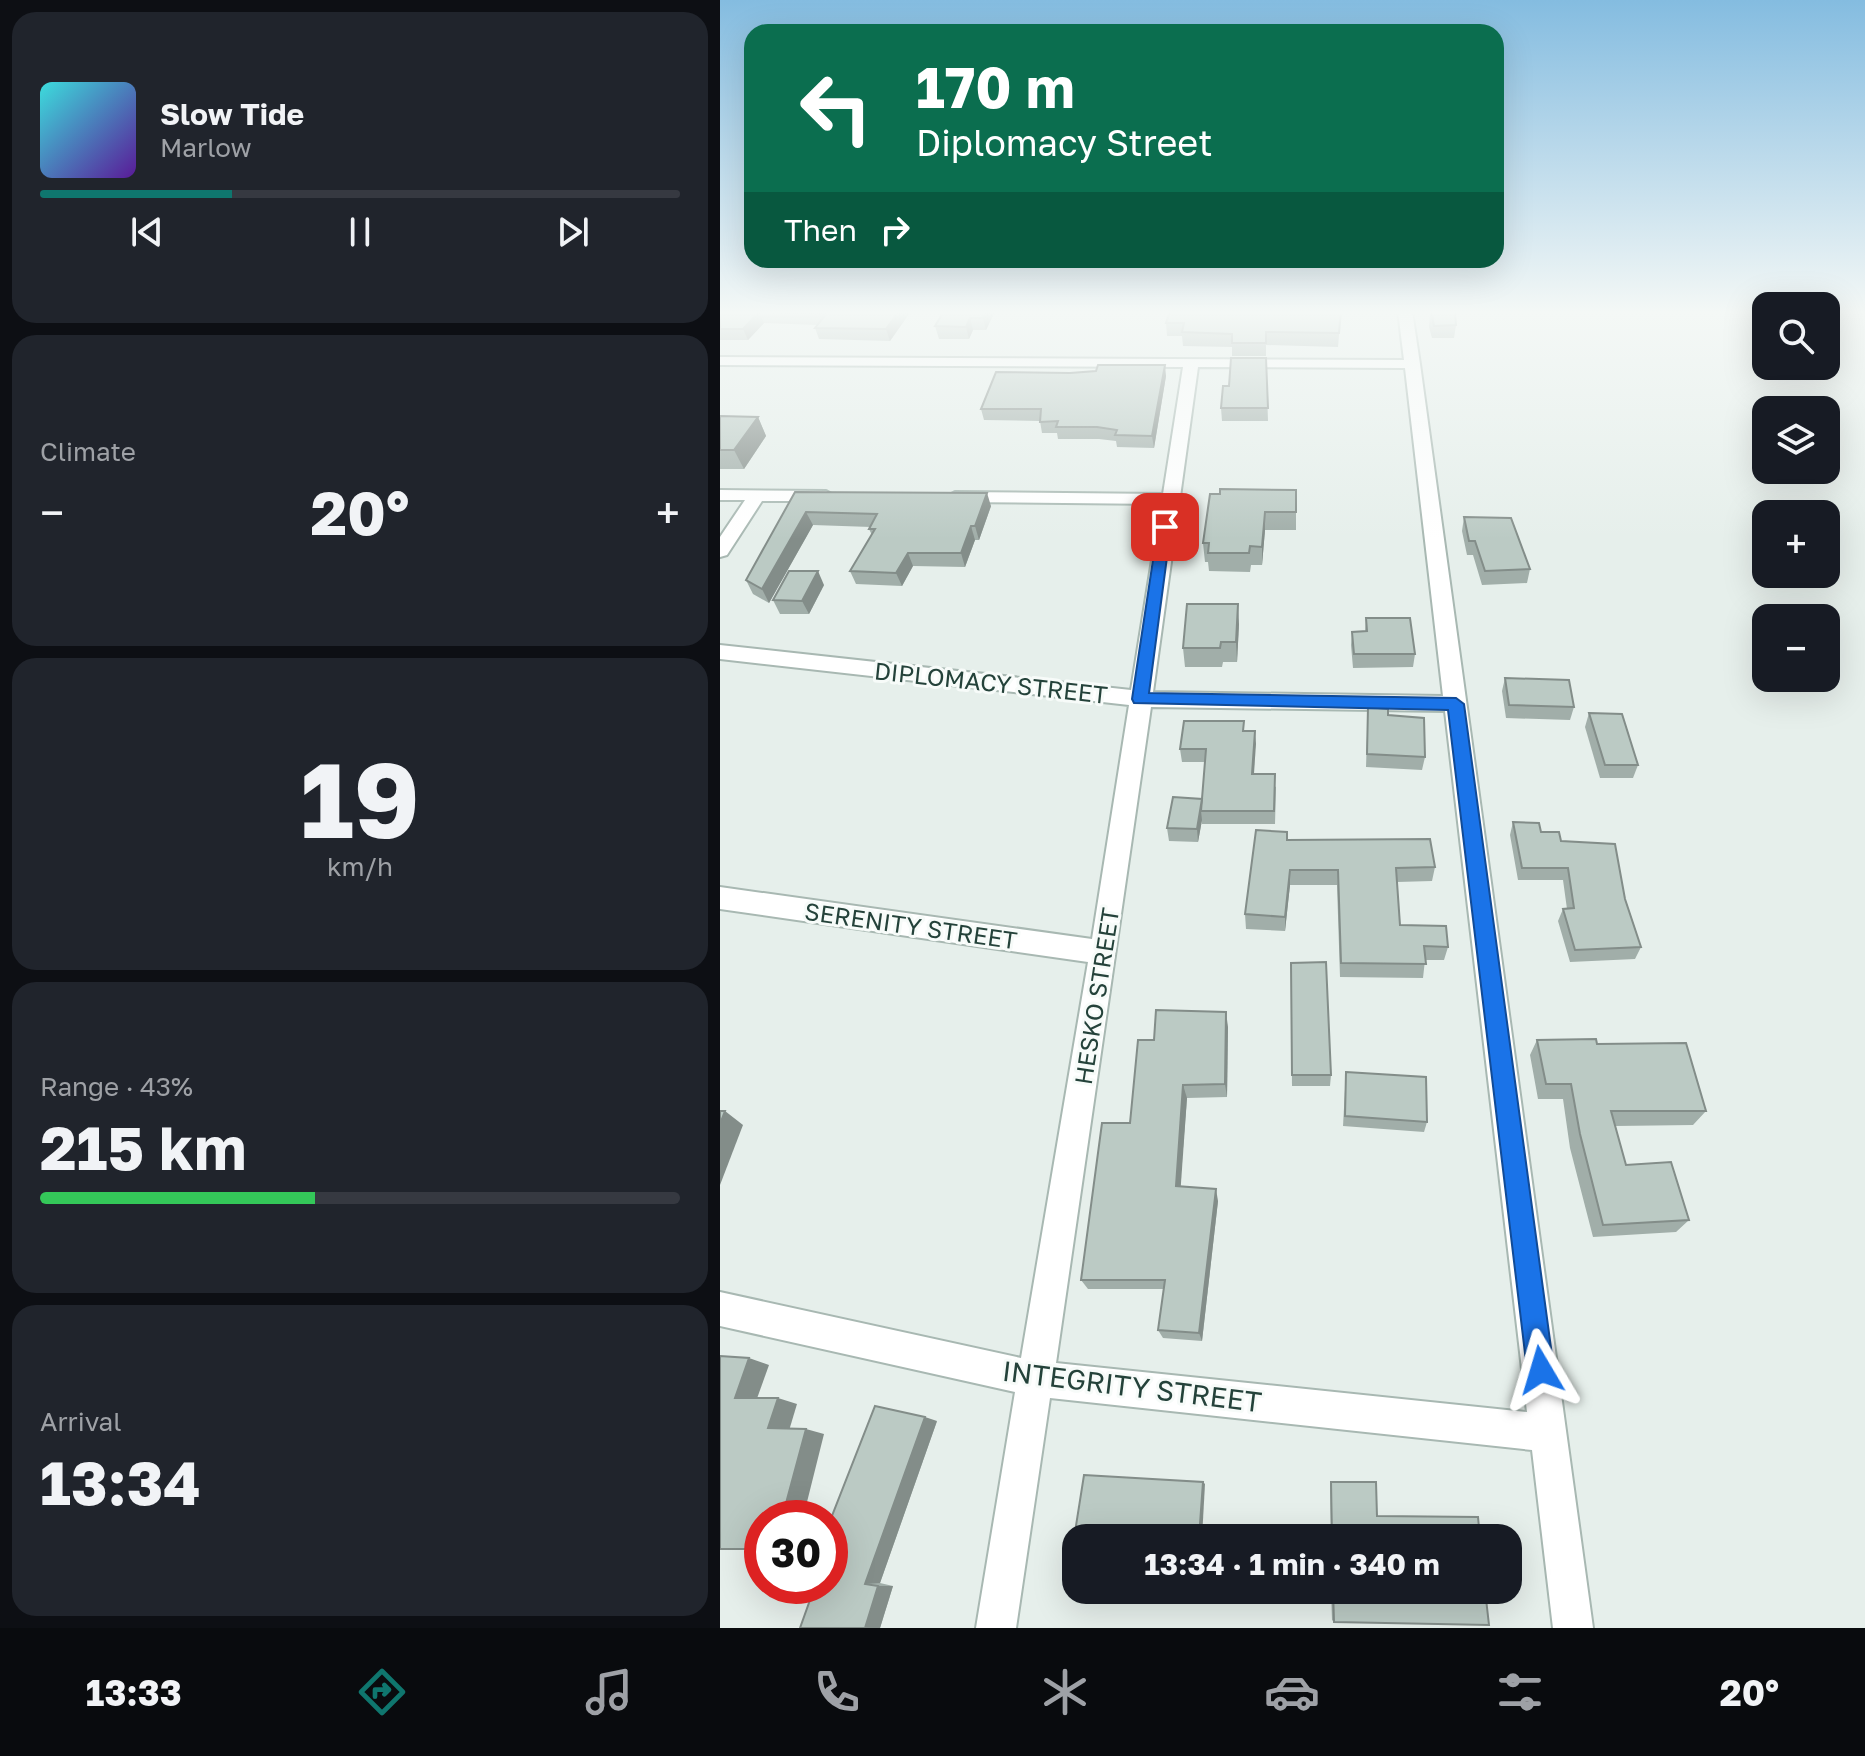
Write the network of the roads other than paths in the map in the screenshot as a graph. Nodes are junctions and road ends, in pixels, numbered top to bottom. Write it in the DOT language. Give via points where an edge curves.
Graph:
graph roads {
  1 [pos="1187,387"];
  2 [pos="1416,387"];
  3 [pos="720,495"];
  4 [pos="757,495"];
  5 [pos="852,496"];
  6 [pos="931,497"];
  7 [pos="1169,499"];
  8 [pos="720,551"];
  9 [pos="720,652"];
  10 [pos="1140,699"];
  11 [pos="1456,704"];
  12 [pos="720,898"];
  13 [pos="1103,952"];
  14 [pos="720,1309"];
  15 [pos="1037,1379"];
  16 [pos="1549,1433"];
  17 [pos="996,1628"];
  18 [pos="1573,1628"];
  1 -- 7 [label="street, HESKO STREET"];
  2 -- 11 [label="street"];
  3 -- 4 [label="street"];
  4 -- 5 [label="street"];
  4 -- 8 [label="street"];
  6 -- 7 [label="street"];
  7 -- 10 [label="street, HESKO STREET"];
  9 -- 10 [label="street, DIPLOMACY STREET"];
  10 -- 11 [label="street, DIPLOMACY STREET"];
  10 -- 13 [label="street, HESKO STREET"];
  11 -- 16 [label="street"];
  12 -- 13 [label="street, SERENITY STREET"];
  13 -- 15 [label="street, HESKO STREET"];
  14 -- 15 [label="street, INTEGRITY STREET"];
  15 -- 16 [label="street, INTEGRITY STREET"];
  15 -- 17 [label="street, HESKO STREET"];
  16 -- 18 [label="street"];
}
